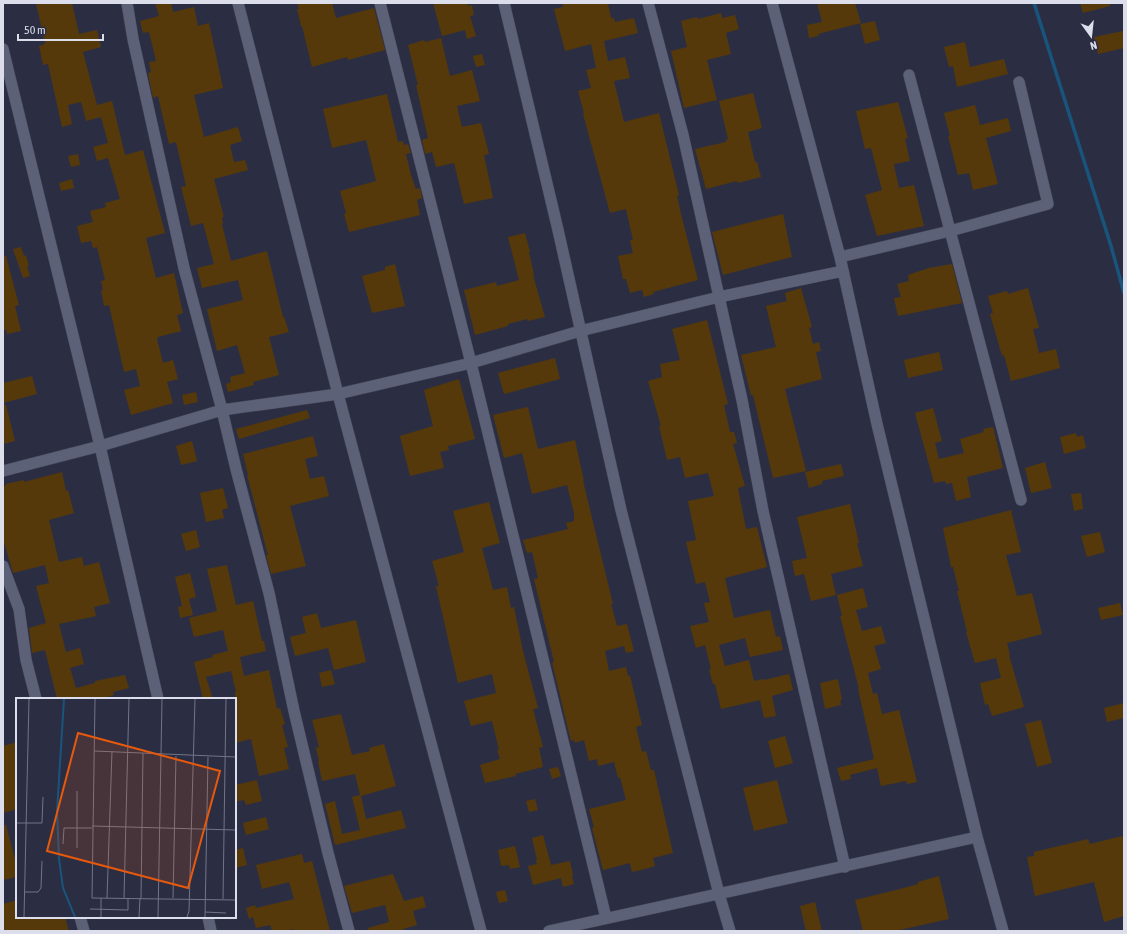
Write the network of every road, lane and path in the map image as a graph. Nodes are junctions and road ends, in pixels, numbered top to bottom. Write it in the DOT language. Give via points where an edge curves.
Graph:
graph roads {
  1 [pos="127,3"];
  2 [pos="238,3"];
  3 [pos="380,3"];
  4 [pos="504,3"];
  5 [pos="648,3"];
  6 [pos="772,3"];
  7 [pos="3,49"];
  8 [pos="909,75"];
  9 [pos="1019,82"];
  10 [pos="950,231"];
  11 [pos="840,257"];
  12 [pos="843,271"];
  13 [pos="719,297"];
  14 [pos="580,331"];
  15 [pos="471,363"];
  16 [pos="338,394"];
  17 [pos="222,410"];
  18 [pos="100,446"];
  19 [pos="3,471"];
  20 [pos="1021,500"];
  21 [pos="3,566"];
  22 [pos="36,698"];
  23 [pos="158,698"];
  24 [pos="977,837"];
  25 [pos="845,867"];
  26 [pos="720,894"];
  27 [pos="80,918"];
  28 [pos="208,918"];
  29 [pos="606,918"];
  30 [pos="84,931"];
  31 [pos="211,931"];
  32 [pos="349,931"];
  33 [pos="481,931"];
  34 [pos="549,931"];
  35 [pos="730,931"];
  36 [pos="1003,931"];
  1 -- 17 [label="street" via="184,268"];
  2 -- 16 [label="street"];
  3 -- 15 [label="street"];
  4 -- 14 [label="street"];
  5 -- 13 [label="street" via="683,135"];
  6 -- 11 [label="street"];
  7 -- 18 [label="street"];
  8 -- 10 [label="street"];
  9 -- 10 [label="street" via="1048,204"];
  10 -- 11 [label="street"];
  10 -- 20 [label="street"];
  11 -- 12 [label="street"];
  12 -- 13 [label="street"];
  12 -- 24 [label="street" via="877,424"];
  13 -- 14 [label="street"];
  13 -- 25 [label="street" via="763,510"];
  14 -- 15 [label="street"];
  14 -- 26 [label="street" via="621,510"];
  15 -- 16 [label="street"];
  15 -- 29 [label="street"];
  16 -- 17 [label="street"];
  16 -- 33 [label="street"];
  17 -- 18 [label="street"];
  17 -- 32 [label="street" via="269,593 328,853"];
  18 -- 19 [label="street"];
  18 -- 23 [label="street"];
  21 -- 22 [label="street" via="19,609 26,660"];
  24 -- 25 [label="street"];
  24 -- 36 [label="street"];
  25 -- 26 [label="street"];
  26 -- 29 [label="street"];
  26 -- 35 [label="street"];
  27 -- 30 [label="street"];
  28 -- 31 [label="street"];
  29 -- 34 [label="street"];
}
